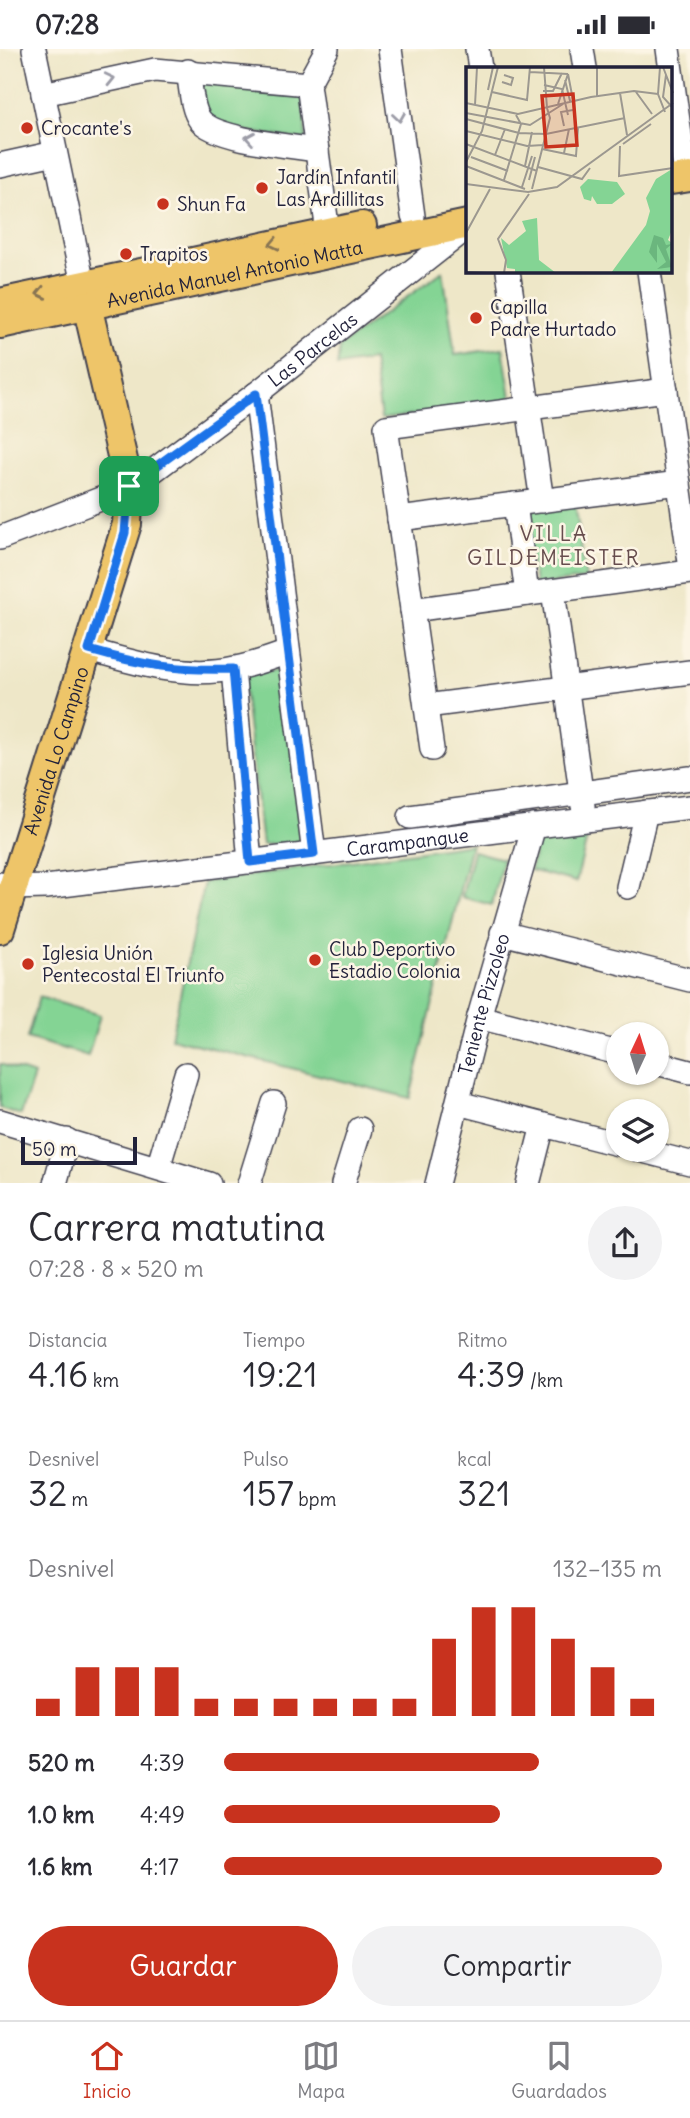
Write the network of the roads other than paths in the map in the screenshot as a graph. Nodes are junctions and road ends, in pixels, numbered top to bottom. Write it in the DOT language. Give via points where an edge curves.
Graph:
graph roads {
  1 [pos="34,49"];
  2 [pos="327,49"];
  3 [pos="390,49"];
  4 [pos="477,49"];
  5 [pos="582,49"];
  6 [pos="668,49"];
  7 [pos="480,67"];
  8 [pos="585,67"];
  9 [pos="670,67"];
  10 [pos="188,71"];
  11 [pos="308,84"];
  12 [pos="672,91"];
  13 [pos="43,94"];
  14 [pos="317,150"];
  15 [pos="55,153"];
  16 [pos="0,165"];
  17 [pos="681,186"];
  18 [pos="466,207"];
  19 [pos="413,216"];
  20 [pos="466,226"];
  21 [pos="466,228"];
  22 [pos="328,233"];
  23 [pos="508,273"];
  24 [pos="649,273"];
  25 [pos="85,294"];
  26 [pos="0,303"];
  27 [pos="0,324"];
  28 [pos="666,390"];
  29 [pos="256,394"];
  30 [pos="529,409"];
  31 [pos="680,483"];
  32 [pos="129,486"];
  33 [pos="542,501"];
  34 [pos="515,504"];
  35 [pos="400,519"];
  36 [pos="0,538"];
  37 [pos="690,562"];
  38 [pos="690,572"];
  39 [pos="553,591"];
  40 [pos="527,594"];
  41 [pos="412,610"];
  42 [pos="89,650"];
  43 [pos="288,652"];
  44 [pos="233,669"];
  45 [pos="690,672"];
  46 [pos="567,688"];
  47 [pos="426,706"];
  48 [pos="432,749"];
  49 [pos="690,778"];
  50 [pos="582,793"];
  51 [pos="690,807"];
  52 [pos="646,812"];
  53 [pos="411,817"];
  54 [pos="585,820"];
  55 [pos="534,826"];
  56 [pos="314,854"];
  57 [pos="250,862"];
  58 [pos="6,886"];
  59 [pos="628,887"];
  60 [pos="0,929"];
  61 [pos="502,933"];
  62 [pos="690,980"];
  63 [pos="479,1017"];
  64 [pos="606,1050"];
  65 [pos="669,1066"];
  66 [pos="690,1072"];
  67 [pos="186,1074"];
  68 [pos="274,1103"];
  69 [pos="458,1103"];
  70 [pos="0,1121"];
  71 [pos="543,1125"];
  72 [pos="360,1129"];
  73 [pos="68,1140"];
  74 [pos="606,1141"];
  75 [pos="669,1158"];
  76 [pos="690,1163"];
  77 [pos="158,1168"];
  78 [pos="55,1183"];
  79 [pos="206,1183"];
  80 [pos="249,1183"];
  81 [pos="344,1183"];
  82 [pos="437,1183"];
  83 [pos="528,1183"];
  1 -- 13 [label="street"];
  2 -- 11 [label="street"];
  3 -- 19 [label="street, one-way"];
  4 -- 7 [label="street"];
  5 -- 8 [label="street"];
  6 -- 9 [label="street"];
  10 -- 11 [label="street"];
  13 -- 10 [label="street, one-way" via="145,71"];
  14 -- 10 [label="street, one-way" via="228,134 205,125 196,111"];
  11 -- 14 [label="street"];
  12 -- 17 [label="street"];
  13 -- 15 [label="street"];
  14 -- 22 [label="street"];
  15 -- 16 [label="street"];
  15 -- 25 [label="street"];
  18 -- 19 [label="main road, Avenida Manuel Antonio Matta"];
  19 -- 22 [label="main road, Avenida Manuel Antonio Matta"];
  20 -- 25 [label="main road, Avenida Manuel Antonio Matta"];
  21 -- 29 [label="street, Las Parcelas"];
  22 -- 25 [label="main road, Avenida Manuel Antonio Matta, one-way"];
  23 -- 30 [label="street"];
  24 -- 28 [label="street"];
  25 -- 26 [label="main road, Avenida Manuel Antonio Matta, one-way"];
  25 -- 27 [label="main road, Avenida Manuel Antonio Matta"];
  25 -- 32 [label="main road, Avenida Lo Campino"];
  28 -- 30 [label="street"];
  28 -- 31 [label="street"];
  29 -- 32 [label="street, Las Parcelas"];
  29 -- 43 [label="street"];
  30 -- 33 [label="street"];
  30 -- 35 [label="street" via="386,427"];
  31 -- 33 [label="street"];
  31 -- 37 [label="street"];
  32 -- 36 [label="street, Las Parcelas"];
  32 -- 42 [label="main road, Avenida Lo Campino" via="125,533"];
  33 -- 34 [label="street"];
  34 -- 35 [label="street"];
  34 -- 40 [label="street"];
  35 -- 41 [label="street"];
  38 -- 39 [label="street"];
  39 -- 40 [label="street"];
  39 -- 46 [label="street"];
  40 -- 41 [label="street"];
  41 -- 47 [label="street"];
  42 -- 44 [label="street" via="137,665 183,671"];
  42 -- 58 [label="main road, Avenida Lo Campino"];
  43 -- 44 [label="street"];
  43 -- 56 [label="street"];
  44 -- 57 [label="street"];
  45 -- 46 [label="street"];
  46 -- 47 [label="street"];
  46 -- 50 [label="street"];
  47 -- 48 [label="street"];
  49 -- 50 [label="street, Carampangue"];
  50 -- 53 [label="street, Carampangue"];
  50 -- 54 [label="street"];
  51 -- 52 [label="street, Carampangue"];
  52 -- 54 [label="street, Carampangue"];
  52 -- 59 [label="street"];
  54 -- 55 [label="street, Carampangue"];
  55 -- 56 [label="street, Carampangue"];
  55 -- 61 [label="street, Teniente Pizzoleo"];
  56 -- 57 [label="street, Carampangue"];
  57 -- 58 [label="street, Carampangue" via="46,887"];
  58 -- 60 [label="main road, Avenida Lo Campino"];
  61 -- 62 [label="street"];
  61 -- 63 [label="street, Teniente Pizzoleo"];
  63 -- 64 [label="street"];
  63 -- 69 [label="street, Teniente Pizzoleo"];
  65 -- 66 [label="street"];
  67 -- 77 [label="street"];
  68 -- 80 [label="street"];
  69 -- 71 [label="street"];
  69 -- 82 [label="street, Teniente Pizzoleo"];
  70 -- 73 [label="street"];
  71 -- 74 [label="street"];
  71 -- 83 [label="street"];
  72 -- 81 [label="street"];
  73 -- 77 [label="street"];
  73 -- 78 [label="street"];
  75 -- 76 [label="street"];
  77 -- 79 [label="street"];
}
